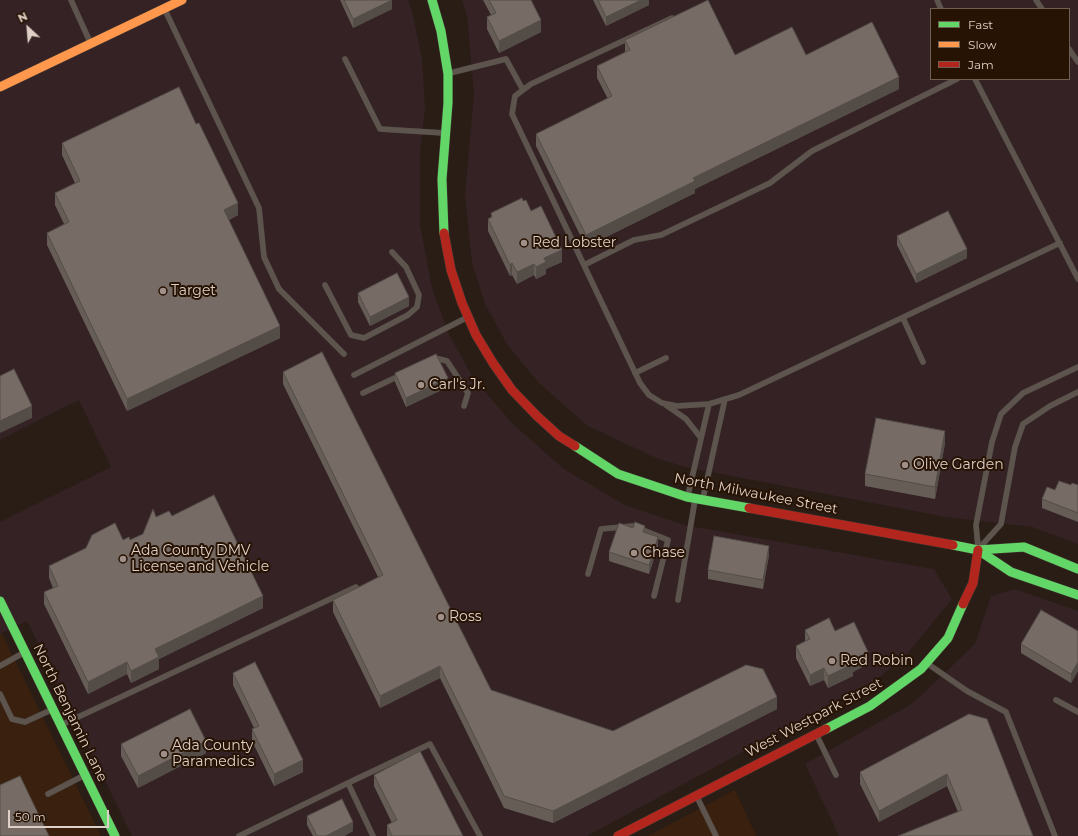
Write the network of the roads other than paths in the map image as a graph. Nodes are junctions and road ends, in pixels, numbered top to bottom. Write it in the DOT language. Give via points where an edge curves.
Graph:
graph roads {
  1 [pos="71,0"];
  2 [pos="182,0"];
  3 [pos="432,0"];
  4 [pos="164,8"];
  5 [pos="681,14"];
  6 [pos="91,44"];
  7 [pos="1070,50"];
  8 [pos="345,59"];
  9 [pos="1078,62"];
  10 [pos="448,74"];
  11 [pos="955,80"];
  12 [pos="976,80"];
  13 [pos="0,87"];
  14 [pos="523,90"];
  15 [pos="446,133"];
  16 [pos="1060,243"];
  17 [pos="392,252"];
  18 [pos="584,265"];
  19 [pos="1078,279"];
  20 [pos="324,285"];
  21 [pos="468,317"];
  22 [pos="903,318"];
  23 [pos="344,354"];
  24 [pos="666,358"];
  25 [pos="428,362"];
  26 [pos="923,362"];
  27 [pos="1078,367"];
  28 [pos="406,372"];
  29 [pos="635,373"];
  30 [pos="354,375"];
  31 [pos="1078,392"];
  32 [pos="363,394"];
  33 [pos="726,399"];
  34 [pos="662,403"];
  35 [pos="709,404"];
  36 [pos="464,406"];
  37 [pos="701,438"];
  38 [pos="695,499"];
  39 [pos="978,550"];
  40 [pos="1078,569"];
  41 [pos="588,574"];
  42 [pos="356,587"];
  43 [pos="1078,595"];
  44 [pos="654,596"];
  45 [pos="678,600"];
  46 [pos="0,601"];
  47 [pos="25,652"];
  48 [pos="926,663"];
  49 [pos="0,666"];
  50 [pos="0,694"];
  51 [pos="1056,700"];
  52 [pos="53,709"];
  53 [pos="1078,712"];
  54 [pos="61,725"];
  55 [pos="816,734"];
  56 [pos="85,775"];
  57 [pos="836,775"];
  58 [pos="348,783"];
  59 [pos="48,794"];
  60 [pos="696,796"];
  61 [pos="632,833"];
  62 [pos="115,836"];
  63 [pos="239,836"];
  64 [pos="373,836"];
  65 [pos="480,836"];
  66 [pos="618,836"];
  67 [pos="716,836"];
  68 [pos="1055,836"];
  1 -- 6 [label="lane"];
  2 -- 4 [label="main road"];
  3 -- 10 [label="main road, North Milwaukee Street" via="441,31"];
  4 -- 6 [label="main road"];
  4 -- 23 [label="lane" via="259,208 264,257 279,288"];
  5 -- 14 [label="lane"];
  6 -- 13 [label="main road"];
  7 -- 9 [label="lane"];
  8 -- 15 [label="lane" via="380,129"];
  10 -- 14 [label="lane" via="506,59"];
  10 -- 15 [label="main road, North Milwaukee Street"];
  11 -- 18 [label="lane" via="812,151 770,183 661,235 634,240"];
  12 -- 16 [label="lane"];
  14 -- 18 [label="lane" via="515,96 512,114"];
  15 -- 21 [label="main road, North Milwaukee Street" via="442,186 445,241 451,270"];
  16 -- 19 [label="lane"];
  16 -- 22 [label="lane"];
  17 -- 20 [label="lane" via="406,267 416,288 419,296 417,307 408,315 364,338 350,335"];
  18 -- 29 [label="lane"];
  21 -- 30 [label="lane"];
  21 -- 38 [label="main road, North Milwaukee Street" via="493,363 512,390 559,436 618,474"];
  22 -- 26 [label="lane"];
  22 -- 33 [label="lane"];
  24 -- 29 [label="lane"];
  25 -- 36 [label="lane" via="435,358 447,361 468,394"];
  27 -- 39 [label="lane" via="1023,392 1001,414 992,442 976,525"];
  28 -- 32 [label="lane"];
  29 -- 34 [label="lane" via="649,395"];
  31 -- 39 [label="lane" via="1023,424 1015,447 1001,524"];
  33 -- 35 [label="lane"];
  33 -- 38 [label="lane"];
  34 -- 35 [label="lane" via="677,406"];
  34 -- 37 [label="lane" via="686,418"];
  35 -- 37 [label="lane"];
  37 -- 38 [label="lane"];
  38 -- 39 [label="main road, North Milwaukee Street"];
  38 -- 45 [label="lane"];
  39 -- 40 [label="main road, North Milwaukee Street" via="1024,547"];
  39 -- 43 [label="main road, North Milwaukee Street" via="1011,572"];
  39 -- 48 [label="main road, West Westpark Street" via="973,583 963,608 948,638"];
  41 -- 44 [label="lane" via="601,529 633,526 668,540"];
  42 -- 54 [label="lane"];
  46 -- 47 [label="main road, North Benjamin Lane"];
  47 -- 49 [label="lane"];
  47 -- 52 [label="main road, North Benjamin Lane"];
  48 -- 55 [label="main road, West Westpark Street" via="897,688 870,706"];
  48 -- 68 [label="lane" via="967,691 1006,712"];
  50 -- 52 [label="lane" via="12,719 25,722"];
  51 -- 53 [label="lane"];
  52 -- 54 [label="main road, North Benjamin Lane"];
  54 -- 56 [label="main road, North Benjamin Lane"];
  55 -- 57 [label="lane"];
  55 -- 60 [label="main road, West Westpark Street"];
  56 -- 59 [label="lane"];
  56 -- 62 [label="main road, North Benjamin Lane"];
  58 -- 63 [label="lane"];
  58 -- 64 [label="lane"];
  58 -- 65 [label="lane" via="430,744"];
  60 -- 61 [label="main road, West Westpark Street"];
  60 -- 67 [label="lane"];
  61 -- 66 [label="main road, West Westpark Street"];
}
